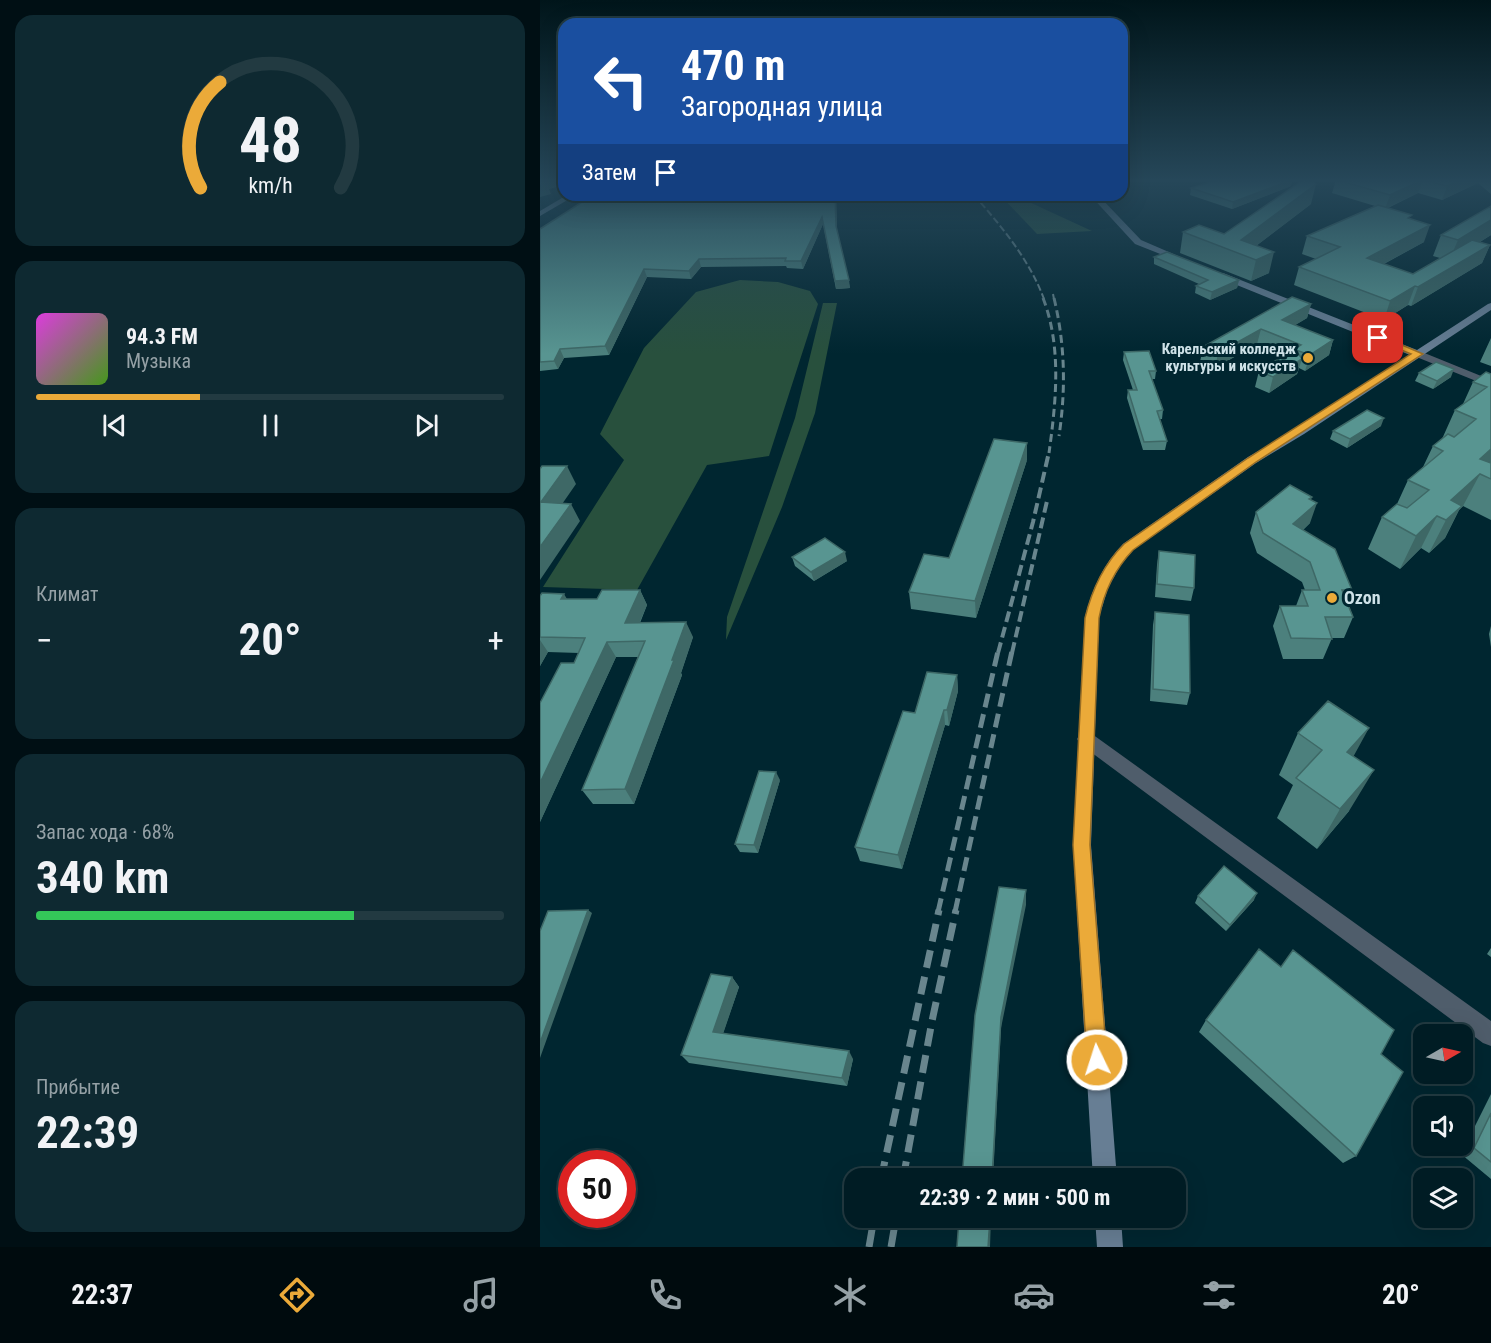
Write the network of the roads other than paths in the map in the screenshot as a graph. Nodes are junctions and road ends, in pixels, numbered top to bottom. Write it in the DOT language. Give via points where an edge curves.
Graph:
graph roads {
  1 [pos="1134,238"];
  2 [pos="1191,263"];
  3 [pos="1212,271"];
  4 [pos="1491,306"];
  5 [pos="1418,354"];
  6 [pos="1491,384"];
  7 [pos="1086,739"];
  8 [pos="1491,1035"];
  9 [pos="1104,1168"];
  10 [pos="1109,1228"];
  11 [pos="1110,1247"];
  1 -- 2 [label="main road"];
  3 -- 5 [label="main road"];
  4 -- 5 [label="main road"];
  5 -- 6 [label="street"];
  5 -- 7 [label="main road" via="1252,460 1128,547 1114,561 1097,594 1092,618"];
  7 -- 8 [label="street"];
  7 -- 9 [label="main road" via="1082,845"];
  10 -- 11 [label="main road"];
}
